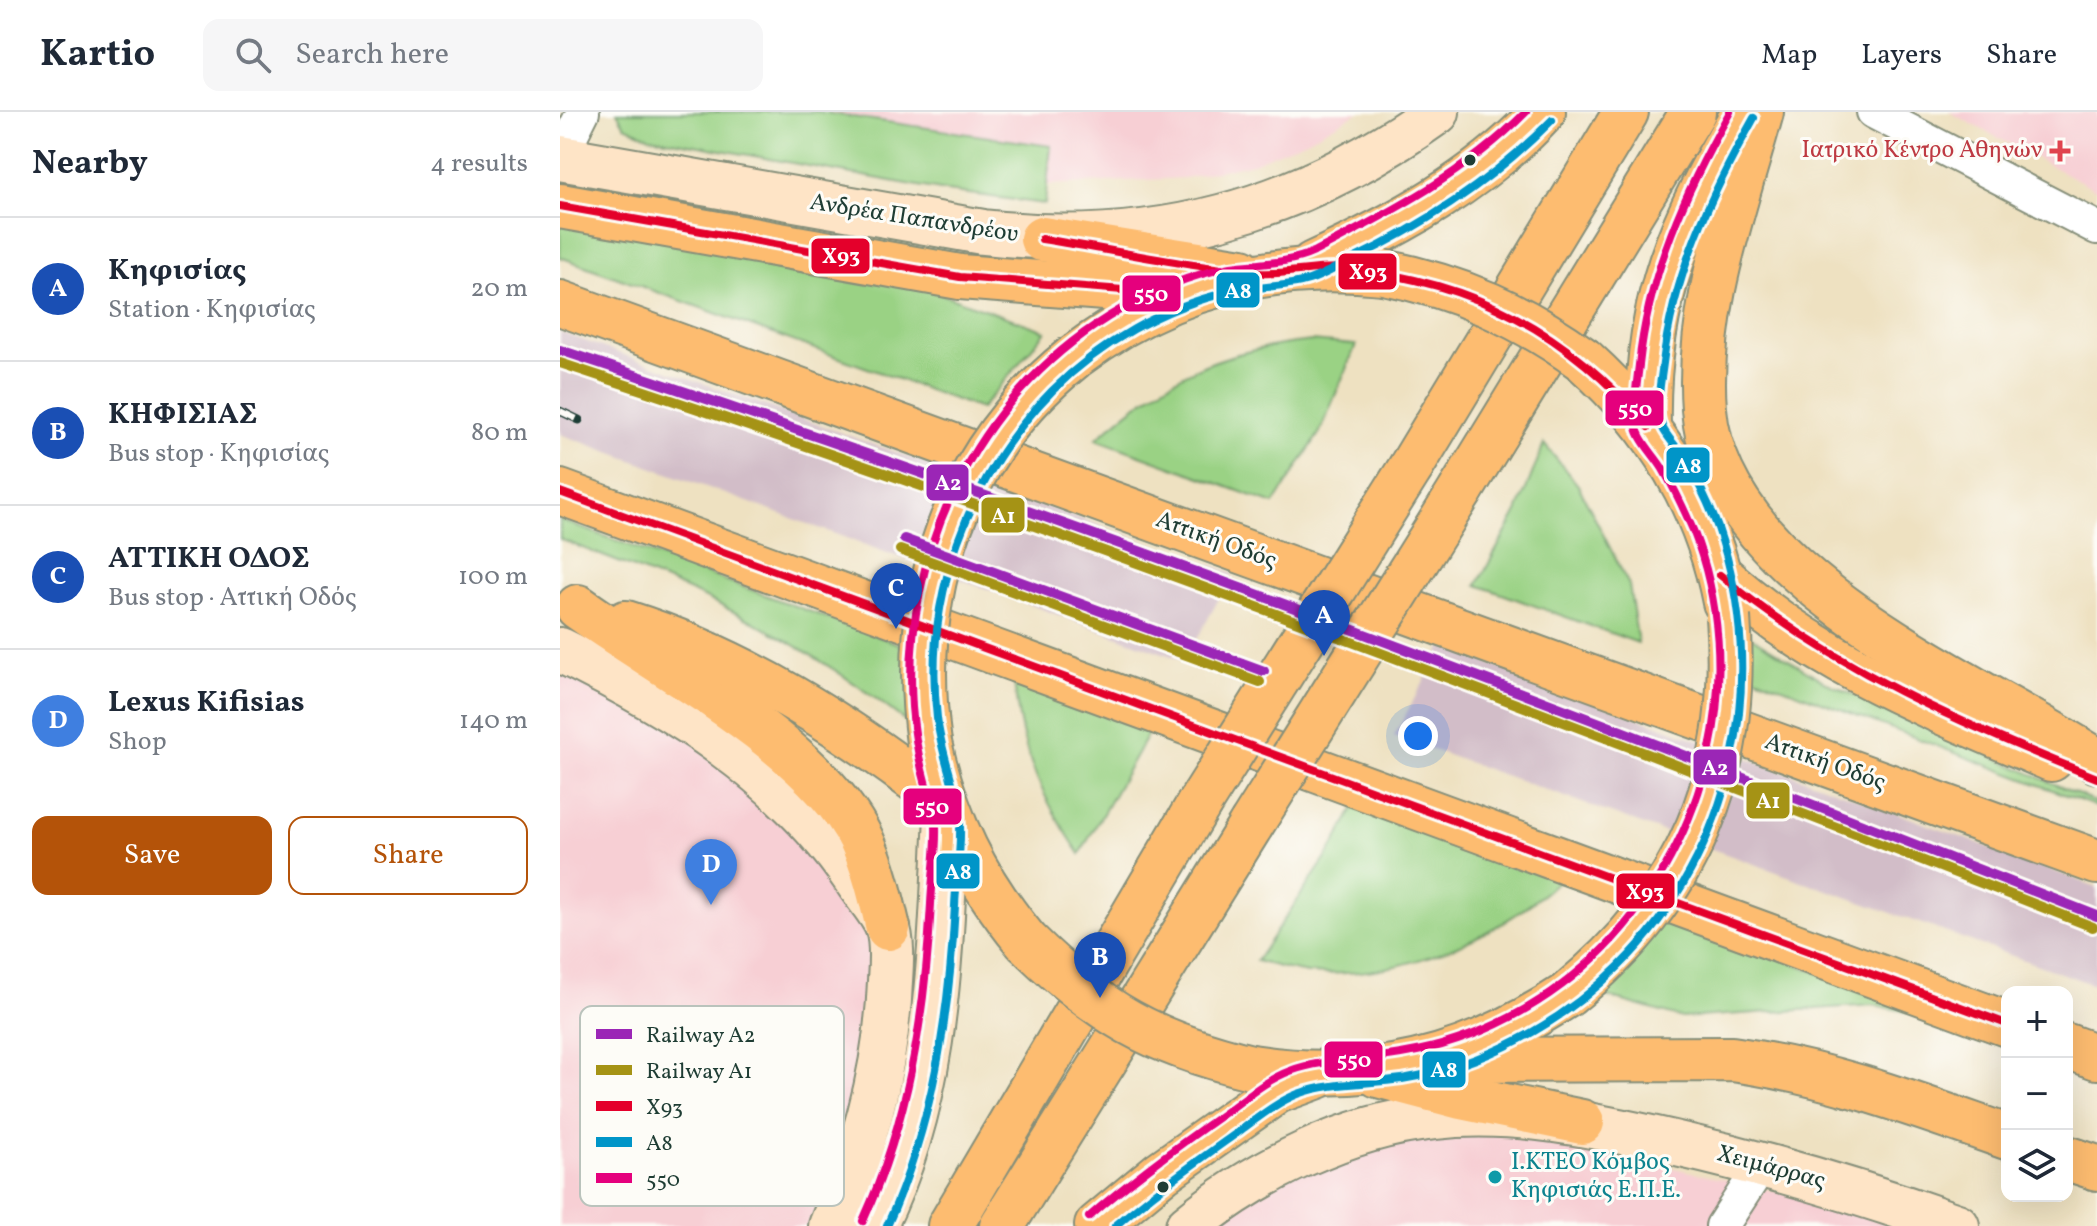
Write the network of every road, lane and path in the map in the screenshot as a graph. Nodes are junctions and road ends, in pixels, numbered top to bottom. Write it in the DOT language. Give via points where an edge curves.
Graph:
graph roads {
  1 [pos="583,112"];
  2 [pos="1437,112"];
  3 [pos="1543,112"];
  4 [pos="1626,112"];
  5 [pos="1693,112"];
  6 [pos="1744,112"];
  7 [pos="1761,112"];
  8 [pos="1873,112"];
  9 [pos="560,158"];
  10 [pos="560,206"];
  11 [pos="2097,228"];
  12 [pos="1042,239"];
  13 [pos="1304,269"];
  14 [pos="1261,273"];
  15 [pos="1183,294"];
  16 [pos="560,303"];
  17 [pos="1639,416"];
  18 [pos="560,492"];
  19 [pos="1723,592"];
  20 [pos="569,603"];
  21 [pos="560,650"];
  22 [pos="2097,761"];
  23 [pos="2097,778"];
  24 [pos="942,798"];
  25 [pos="2097,862"];
  26 [pos="888,928"];
  27 [pos="2001,1022"];
  28 [pos="2073,1048"];
  29 [pos="2097,1057"];
  30 [pos="1429,1060"];
  31 [pos="1368,1072"];
  32 [pos="1325,1074"];
  33 [pos="1582,1122"];
  34 [pos="2001,1135"];
  35 [pos="2073,1160"];
  36 [pos="1763,1163"];
  37 [pos="2097,1168"];
  38 [pos="844,1192"];
  39 [pos="839,1206"];
  40 [pos="831,1226"];
  41 [pos="874,1226"];
  42 [pos="950,1226"];
  43 [pos="1002,1226"];
  44 [pos="1097,1226"];
  45 [pos="1188,1226"];
  46 [pos="1722,1226"];
  47 [pos="1957,1226"];
  1 -- 9 [label="street"];
  2 -- 12 [label="street, Ανδρέα Παπανδρέου" via="1335,174 1252,210 1142,234"];
  3 -- 13 [label="main road" via="1483,167 1425,207"];
  4 -- 42 [label="main road, bridge" via="1199,804"];
  5 -- 43 [label="main road, bridge"];
  6 -- 17 [label="main road" via="1683,224 1662,285"];
  7 -- 22 [label="main road" via="1716,281 1704,393 1712,453 1737,501 1776,552 1833,600"];
  8 -- 11 [label="street"];
  9 -- 12 [label="street, Ανδρέα Παπανδρέου"];
  10 -- 15 [label="main road" via="960,277"];
  12 -- 14 [label="main road"];
  13 -- 14 [label="main road"];
  13 -- 17 [label="main road, bridge" via="1347,268 1432,282 1512,313 1584,360"];
  14 -- 15 [label="main road"];
  15 -- 24 [label="main road, bridge" via="1095,341 1056,371 1005,426 965,489 932,583 924,632 924,706"];
  16 -- 25 [label="main road, Αττική Οδός"];
  17 -- 19 [label="main road" via="1691,494"];
  18 -- 27 [label="main road"];
  19 -- 23 [label="main road" via="1853,671"];
  19 -- 30 [label="main road, bridge" via="1730,703 1714,788 1697,834 1658,903 1601,968 1567,995 1493,1038"];
  20 -- 24 [label="main road" via="690,645 755,676 832,721"];
  20 -- 26 [label="main road" via="778,744 813,775 861,840"];
  21 -- 26 [label="street" via="643,694 752,763 822,832"];
  24 -- 32 [label="main road, bridge" via="983,883 1026,941 1112,1013 1168,1042 1251,1067"];
  24 -- 41 [label="street" via="938,972 923,1089 908,1146"];
  26 -- 38 [label="street" via="888,1024 879,1082"];
  28 -- 29 [label="main road"];
  30 -- 31 [label="main road"];
  30 -- 34 [label="main road" via="1732,1059 1866,1088"];
  31 -- 32 [label="main road"];
  31 -- 33 [label="main road"];
  32 -- 44 [label="main road" via="1286,1085 1162,1172"];
  33 -- 36 [label="street, Χειμάρρας"];
  33 -- 45 [label="street, Χειμάρρας" via="1484,1114 1378,1126 1335,1141 1235,1192"];
  35 -- 37 [label="main road"];
  36 -- 46 [label="street"];
  36 -- 47 [label="street, Χειμάρρας"];
  39 -- 40 [label="street"];
}
